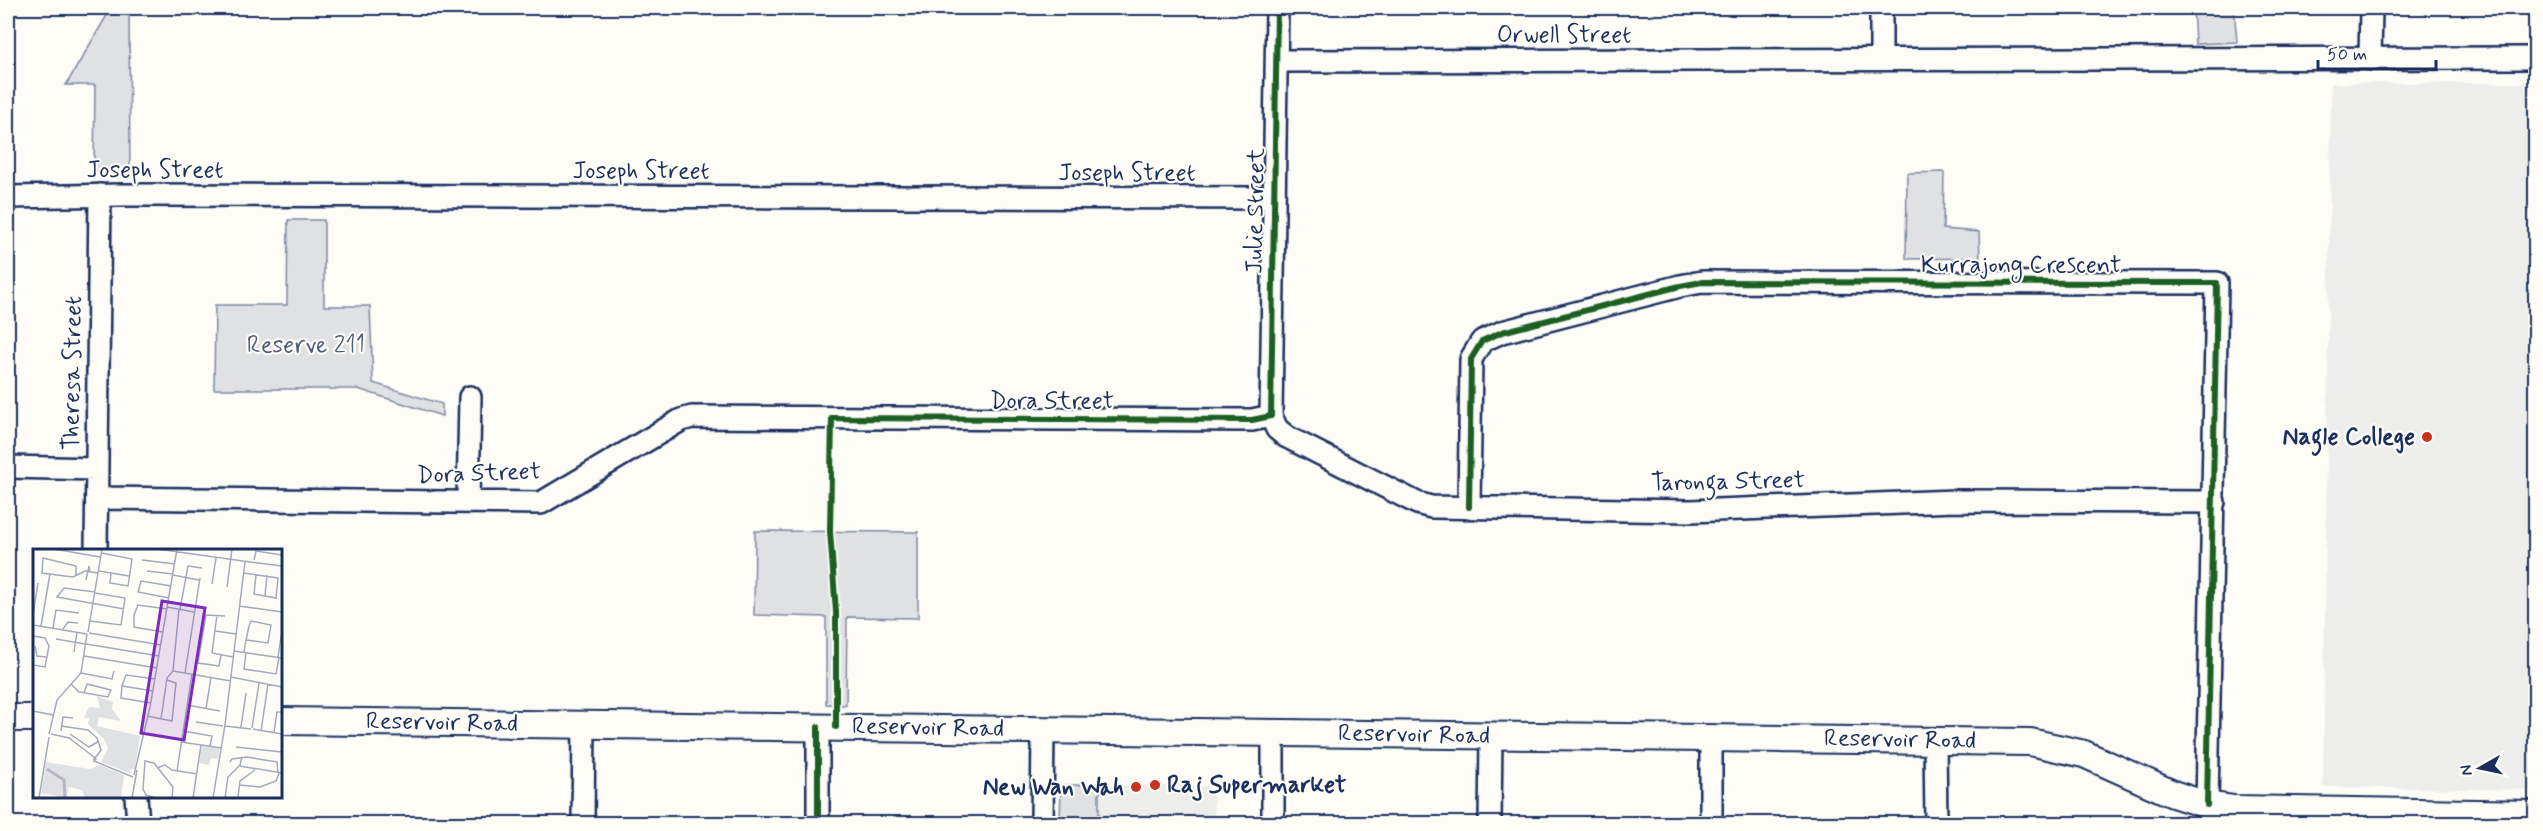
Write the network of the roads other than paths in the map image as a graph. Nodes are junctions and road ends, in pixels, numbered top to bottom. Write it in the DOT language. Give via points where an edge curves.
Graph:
graph roads {
  1 [pos="1277,8"];
  2 [pos="1881,8"];
  3 [pos="2371,8"];
  4 [pos="2535,58"];
  5 [pos="1881,59"];
  6 [pos="2370,59"];
  7 [pos="1276,62"];
  8 [pos="100,195"];
  9 [pos="8,197"];
  10 [pos="1274,198"];
  11 [pos="470,397"];
  12 [pos="1271,416"];
  13 [pos="8,467"];
  14 [pos="97,469"];
  15 [pos="97,498"];
  16 [pos="468,502"];
  17 [pos="2214,502"];
  18 [pos="1469,507"];
  19 [pos="96,549"];
  20 [pos="8,718"];
  21 [pos="33,718"];
  22 [pos="282,721"];
  23 [pos="584,724"];
  24 [pos="818,727"];
  25 [pos="1043,729"];
  26 [pos="1274,733"];
  27 [pos="1491,736"];
  28 [pos="1711,738"];
  29 [pos="1935,741"];
  30 [pos="136,798"];
  31 [pos="2207,805"];
  32 [pos="2535,814"];
  33 [pos="138,824"];
  34 [pos="583,824"];
  35 [pos="818,824"];
  36 [pos="1042,824"];
  37 [pos="1273,824"];
  38 [pos="1490,824"];
  39 [pos="1711,824"];
  40 [pos="1936,824"];
  1 -- 7 [label="street, Julie Street"];
  2 -- 5 [label="street"];
  3 -- 6 [label="street"];
  4 -- 6 [label="street, Orwell Street"];
  5 -- 6 [label="street, Orwell Street"];
  5 -- 7 [label="street, Orwell Street"];
  7 -- 10 [label="street, Julie Street"];
  8 -- 9 [label="street, Joseph Street"];
  8 -- 10 [label="street, Joseph Street"];
  8 -- 14 [label="street, Theresa Street"];
  10 -- 12 [label="street, Julie Street"];
  11 -- 16 [label="street"];
  12 -- 16 [label="street, Dora Street" via="1252,420 692,417 546,502"];
  12 -- 18 [label="street, Taronga Street" via="1277,429 1287,437 1417,503"];
  13 -- 14 [label="street"];
  14 -- 15 [label="street, Theresa Street"];
  15 -- 16 [label="street, Dora Street"];
  15 -- 19 [label="street, Theresa Street"];
  17 -- 18 [label="street, Taronga Street" via="1955,501 1690,511"];
  17 -- 18 [label="street, Kurrajong Crescent" via="2217,283 1702,282 1514,329 1482,341 1470,366"];
  17 -- 31 [label="street, Kurrajong Crescent"];
  20 -- 21 [label="main road"];
  22 -- 23 [label="main road, Reservoir Road"];
  23 -- 24 [label="main road, Reservoir Road"];
  23 -- 34 [label="street"];
  24 -- 25 [label="main road, Reservoir Road"];
  24 -- 35 [label="street"];
  25 -- 26 [label="main road, Reservoir Road"];
  25 -- 36 [label="street"];
  26 -- 27 [label="main road, Reservoir Road"];
  26 -- 37 [label="street"];
  27 -- 28 [label="main road, Reservoir Road"];
  27 -- 38 [label="street"];
  28 -- 29 [label="main road, Reservoir Road"];
  28 -- 39 [label="street"];
  29 -- 31 [label="main road, Reservoir Road" via="2030,742 2051,746 2084,754"];
  29 -- 40 [label="street"];
  30 -- 33 [label="street"];
  31 -- 32 [label="main road, Reservoir Road" via="2250,811"];
}
